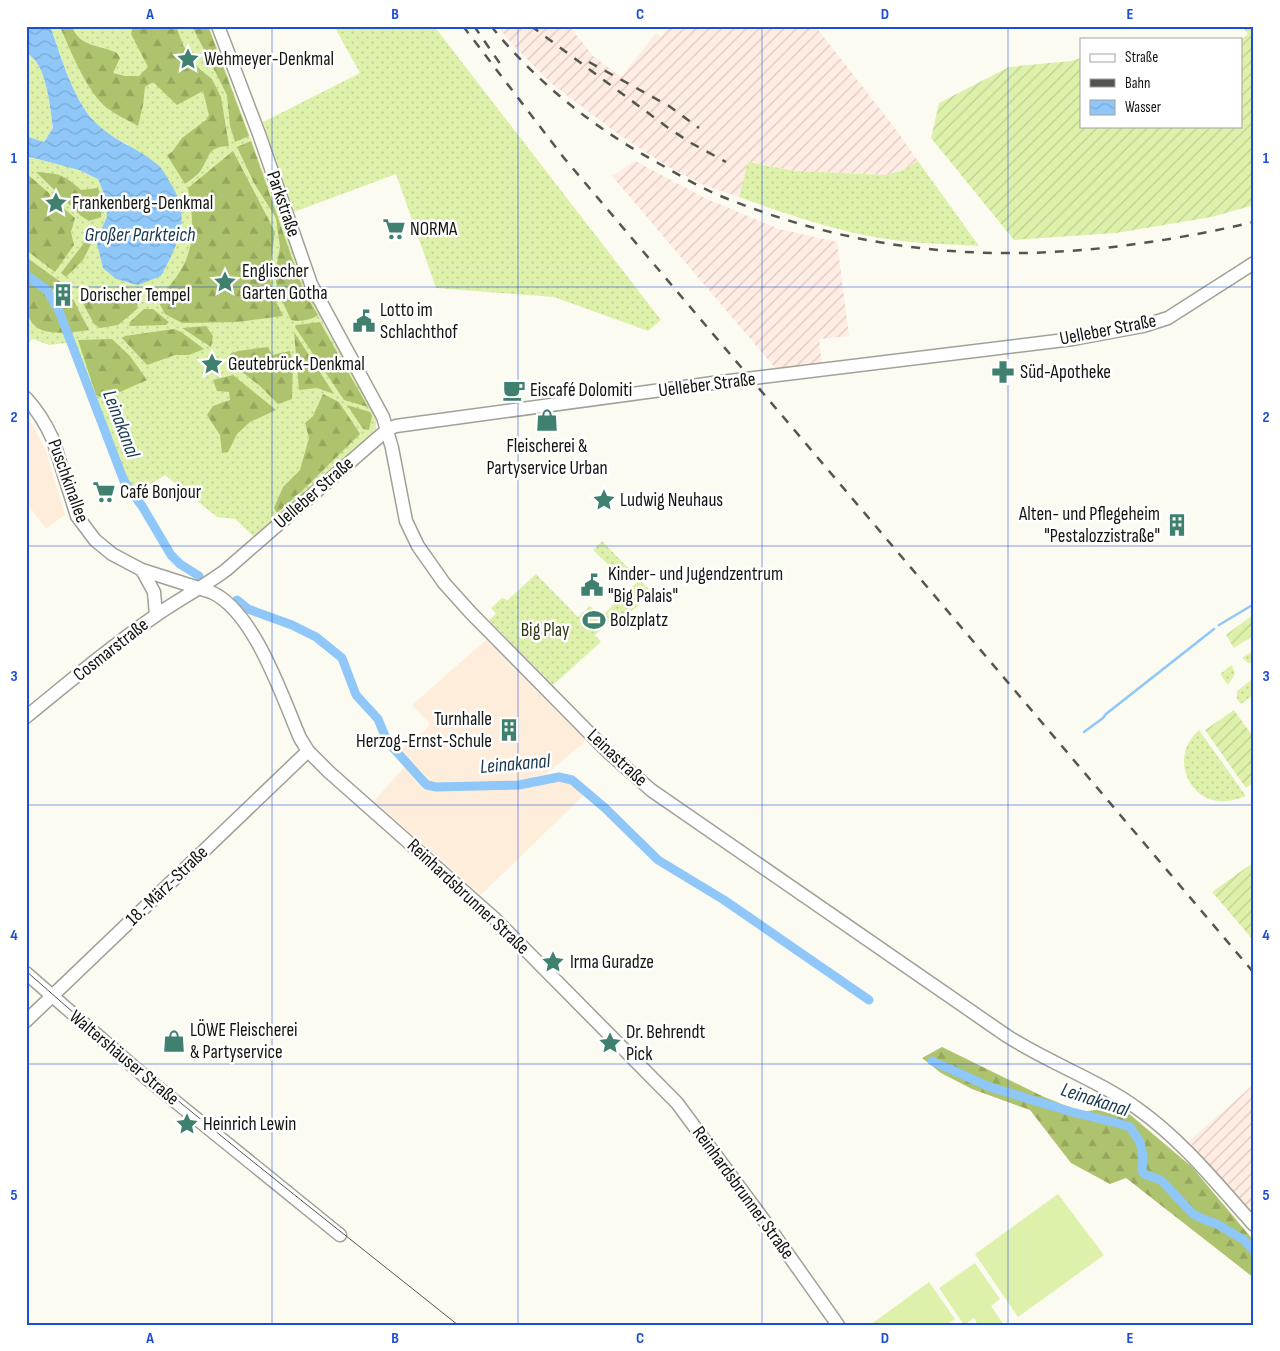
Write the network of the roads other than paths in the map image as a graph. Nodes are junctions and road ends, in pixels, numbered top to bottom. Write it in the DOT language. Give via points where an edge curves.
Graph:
graph roads {
  1 [pos="218,26"];
  2 [pos="1254,263"];
  3 [pos="26,398"];
  4 [pos="388,429"];
  5 [pos="142,570"];
  6 [pos="201,589"];
  7 [pos="156,615"];
  8 [pos="26,717"];
  9 [pos="308,751"];
  10 [pos="26,973"];
  11 [pos="52,996"];
  12 [pos="26,1021"];
  13 [pos="1254,1225"];
  14 [pos="340,1235"];
  15 [pos="838,1325"];
  1 -- 4 [label="street, Parkstraße" via="311,284"];
  2 -- 4 [label="street, Uelleber Straße" via="1168,318 1131,329 412,422"];
  3 -- 5 [label="street, Puschkinallee" via="41,415 53,440 74,510 82,525 107,551"];
  4 -- 6 [label="street, Uelleber Straße"];
  4 -- 13 [label="street, Leinastraße" via="406,521 432,567 465,607 630,773 669,804 1028,1049 1137,1109 1179,1143"];
  5 -- 6 [label="street, Puschkinallee"];
  5 -- 7 [label="street" via="154,592"];
  6 -- 7 [label="street, Cosmarstraße"];
  6 -- 9 [label="street, Reinhardsbrunner Straße" via="222,598 256,638"];
  7 -- 8 [label="street, Cosmarstraße"];
  9 -- 11 [label="street, 18.-März-Straße"];
  9 -- 15 [label="street, Reinhardsbrunner Straße" via="494,918 677,1103"];
  10 -- 11 [label="street, Waltershäuser Straße"];
  11 -- 12 [label="street, 18.-März-Straße"];
  11 -- 14 [label="street, Waltershäuser Straße" via="150,1081"];
}
